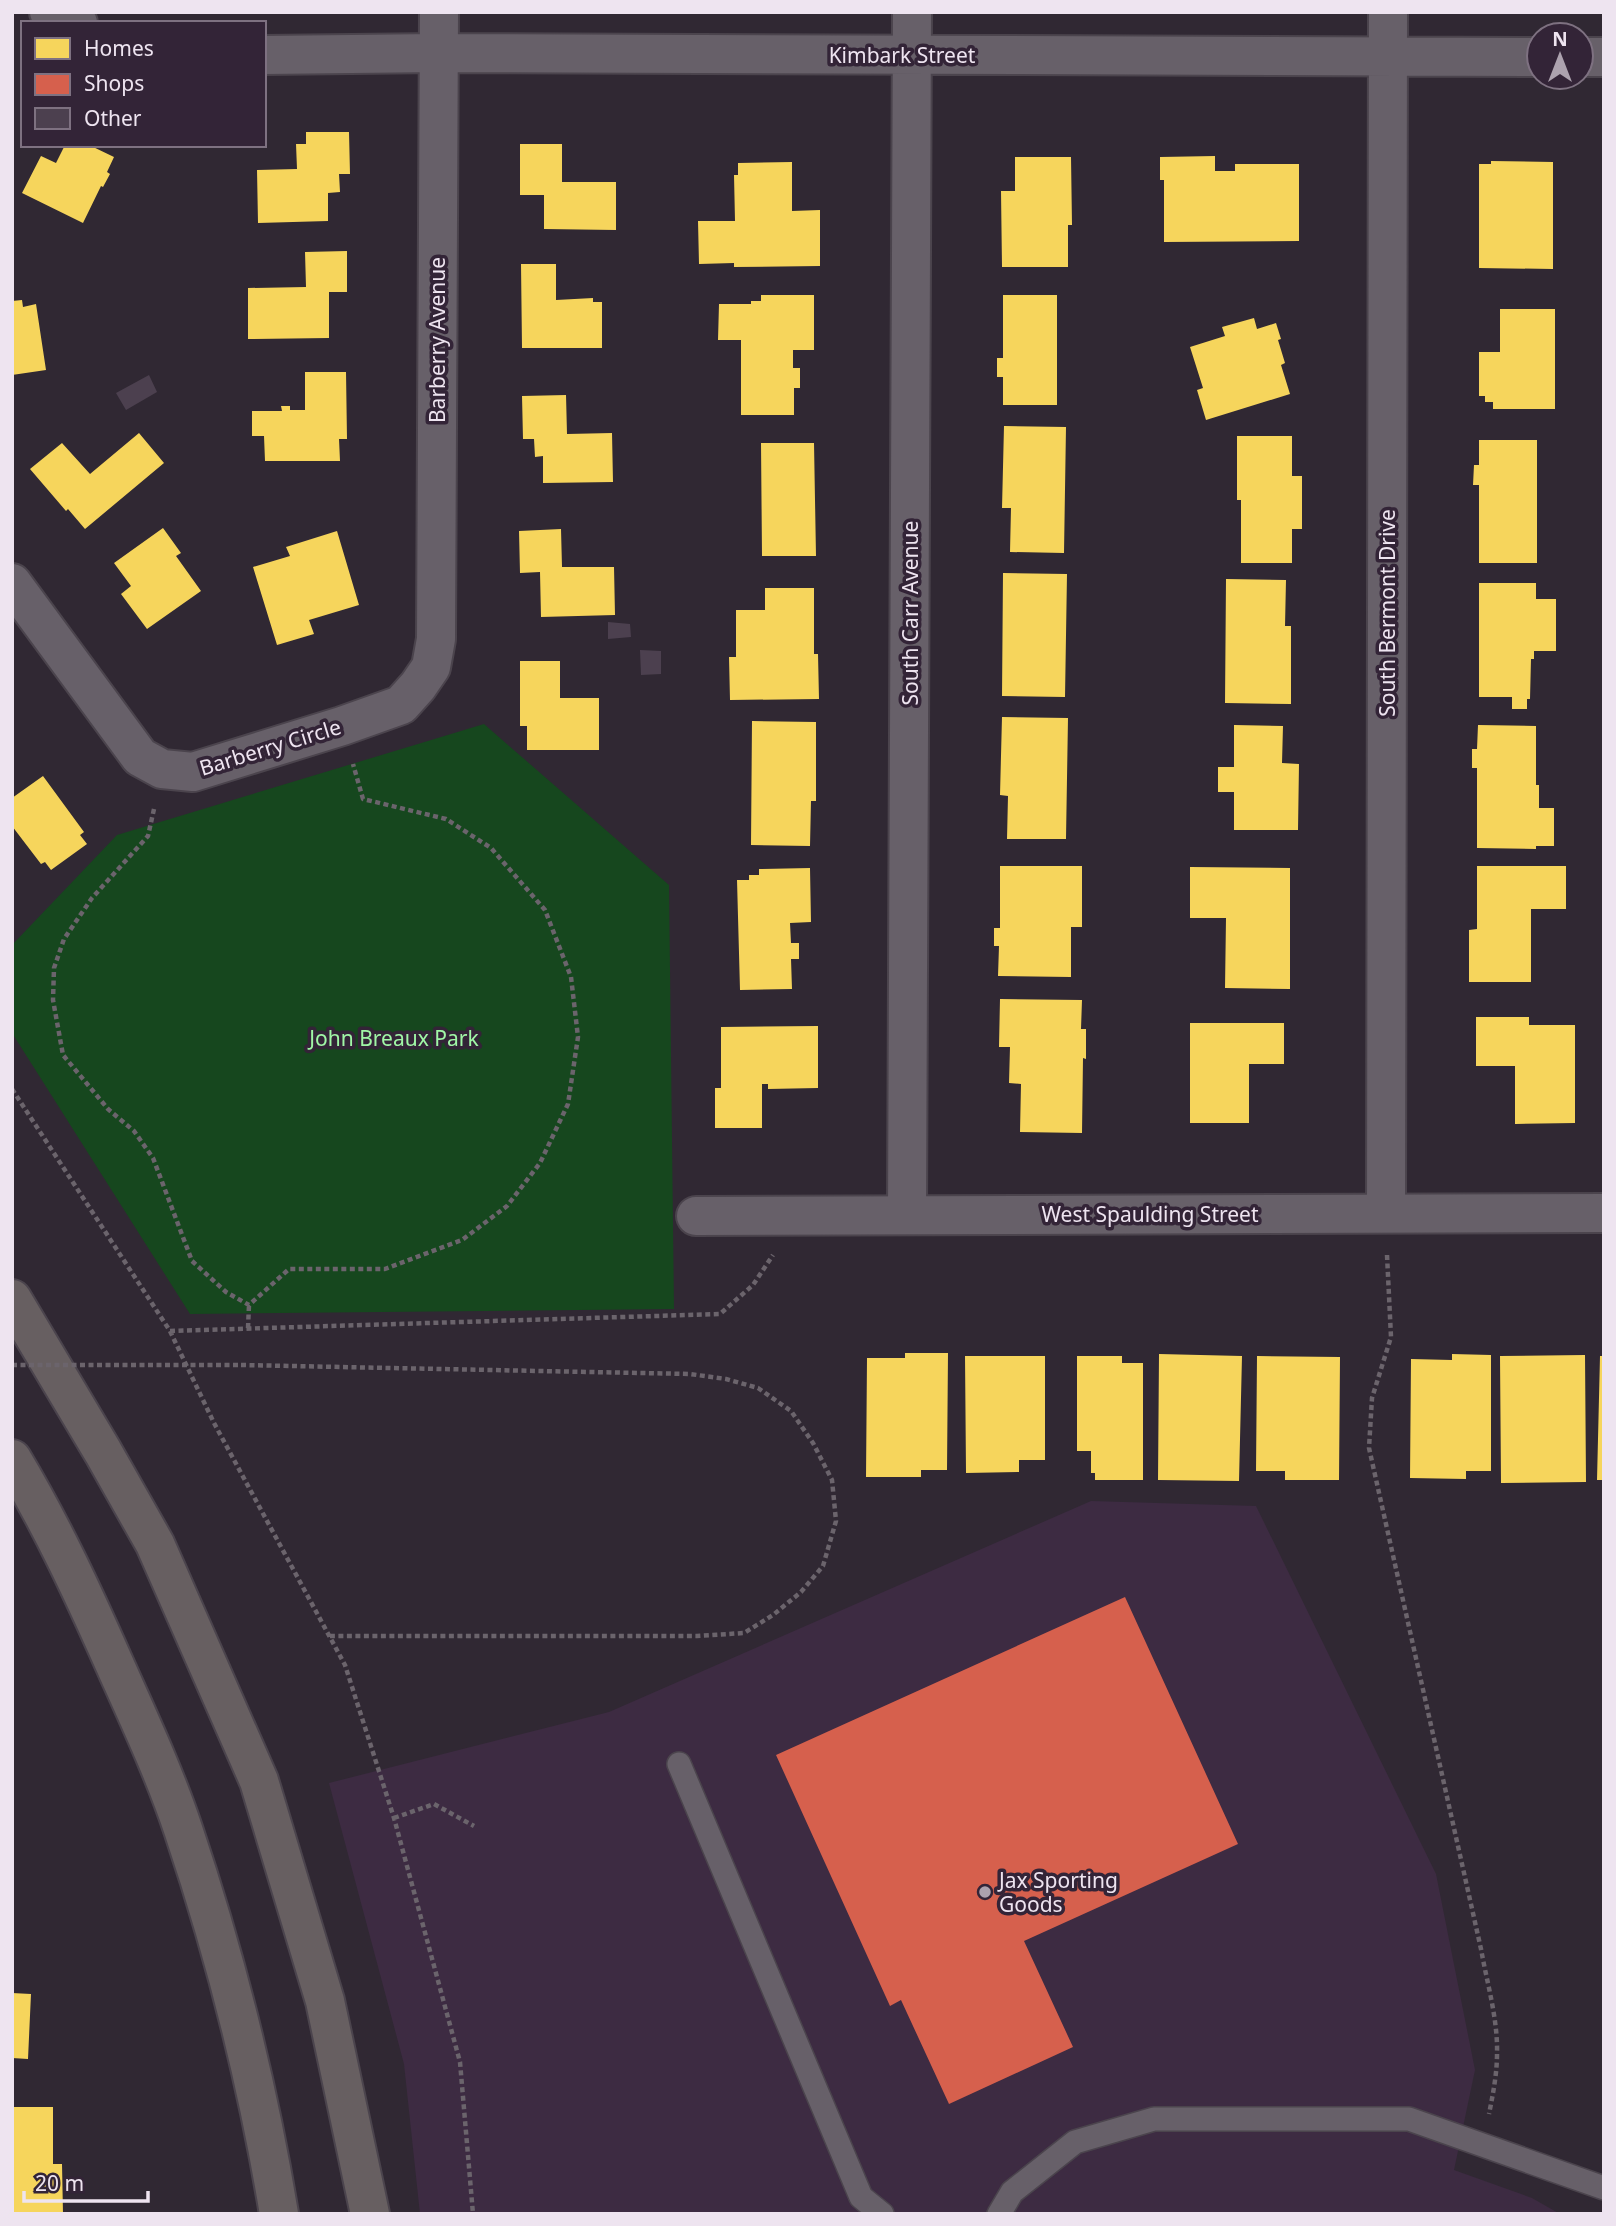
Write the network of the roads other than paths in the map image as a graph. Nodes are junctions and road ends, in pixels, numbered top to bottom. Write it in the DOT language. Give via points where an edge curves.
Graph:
graph roads {
  1 [pos="49,12"];
  2 [pos="439,12"];
  3 [pos="912,12"];
  4 [pos="1388,12"];
  5 [pos="73,21"];
  6 [pos="438,53"];
  7 [pos="266,55"];
  8 [pos="912,55"];
  9 [pos="1388,55"];
  10 [pos="1525,57"];
  11 [pos="12,583"];
  12 [pos="431,667"];
  13 [pos="1386,1213"];
  14 [pos="1604,1213"];
  15 [pos="907,1214"];
  16 [pos="696,1216"];
  17 [pos="12,1299"];
  18 [pos="12,1459"];
  19 [pos="679,1764"];
  20 [pos="1604,2188"];
  21 [pos="279,2214"];
  22 [pos="370,2214"];
  23 [pos="882,2214"];
  24 [pos="999,2214"];
  1 -- 5 [label="street"];
  2 -- 6 [label="street, Barberry Avenue"];
  3 -- 8 [label="street, South Carr Avenue"];
  4 -- 9 [label="street, South Bermont Drive"];
  6 -- 7 [label="street, Kimbark Street"];
  6 -- 8 [label="street, Kimbark Street"];
  6 -- 12 [label="street, Barberry Avenue" via="436,639"];
  8 -- 9 [label="street, Kimbark Street"];
  8 -- 15 [label="street, South Carr Avenue"];
  9 -- 10 [label="street, Kimbark Street"];
  9 -- 13 [label="street, South Bermont Drive"];
  11 -- 12 [label="street, Barberry Circle" via="140,758 162,769 193,772 401,705"];
  13 -- 14 [label="street, West Spaulding Street"];
  13 -- 15 [label="street, West Spaulding Street"];
  15 -- 16 [label="street, West Spaulding Street"];
  17 -- 22 [label="main road" via="155,1544 259,1781 326,2001"];
  18 -- 21 [label="main road" via="83,1593 182,1826 218,1938"];
  19 -- 23 [label="lane" via="861,2197"];
  20 -- 24 [label="lane" via="1409,2119 1154,2119 1075,2141 1012,2192"];
}
